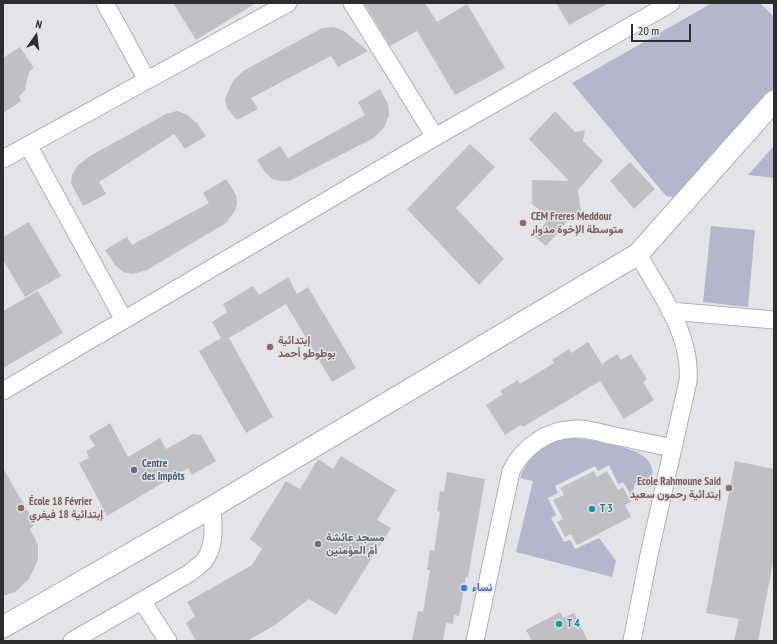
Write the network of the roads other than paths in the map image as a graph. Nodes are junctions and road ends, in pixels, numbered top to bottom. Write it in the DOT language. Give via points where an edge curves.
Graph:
graph roads {
  1 [pos="105,3"];
  2 [pos="288,3"];
  3 [pos="352,3"];
  4 [pos="671,3"];
  5 [pos="147,80"];
  6 [pos="774,101"];
  7 [pos="435,137"];
  8 [pos="28,144"];
  9 [pos="3,159"];
  10 [pos="638,254"];
  11 [pos="670,311"];
  12 [pos="124,320"];
  13 [pos="774,320"];
  14 [pos="3,391"];
  15 [pos="673,448"];
  16 [pos="212,507"];
  17 [pos="142,601"];
  18 [pos="3,627"];
  19 [pos="72,641"];
  20 [pos="168,641"];
  21 [pos="475,641"];
  22 [pos="632,641"];
  1 -- 5 [label="street"];
  2 -- 5 [label="street"];
  3 -- 7 [label="street"];
  4 -- 7 [label="street"];
  5 -- 8 [label="street"];
  6 -- 10 [label="street"];
  7 -- 12 [label="street"];
  8 -- 9 [label="street"];
  8 -- 12 [label="street"];
  10 -- 11 [label="street"];
  10 -- 16 [label="street"];
  11 -- 13 [label="street"];
  11 -- 15 [label="street" via="687,350 689,368"];
  12 -- 14 [label="street"];
  15 -- 21 [label="street" via="590,430 574,429 561,430 545,436 522,454 511,471"];
  15 -- 22 [label="street"];
  16 -- 17 [label="street" via="214,527 205,560 190,573"];
  16 -- 18 [label="street"];
  17 -- 19 [label="street"];
  17 -- 20 [label="street"];
}
